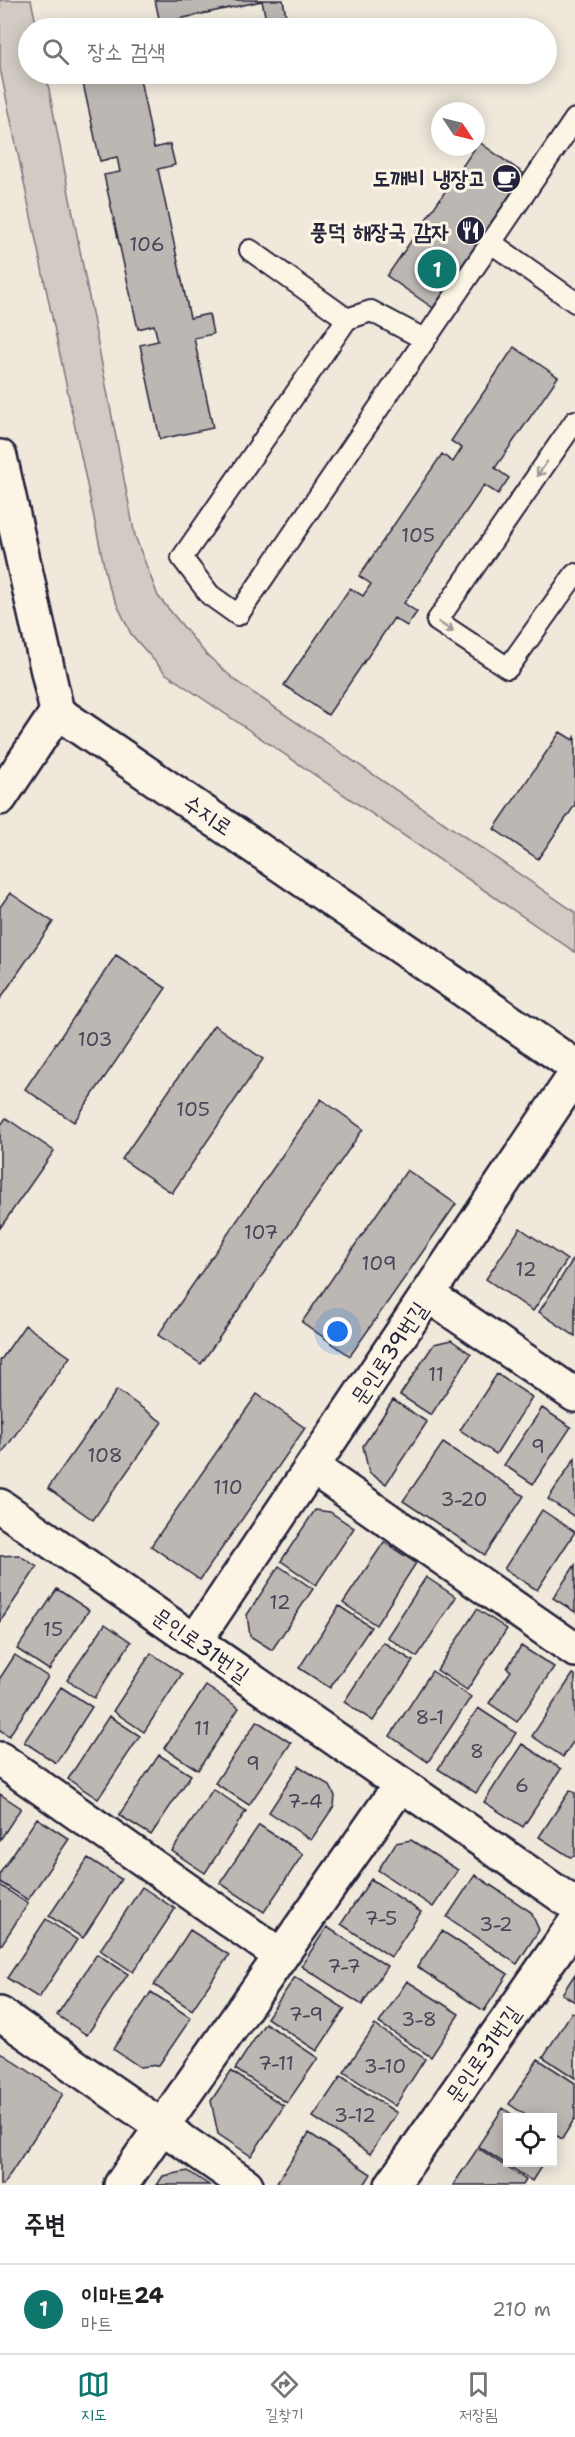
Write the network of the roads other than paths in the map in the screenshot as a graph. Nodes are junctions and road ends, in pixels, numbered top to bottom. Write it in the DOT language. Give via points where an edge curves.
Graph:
graph roads {
  1 [pos="575,119"];
  2 [pos="490,242"];
  3 [pos="250,250"];
  4 [pos="575,302"];
  5 [pos="347,319"];
  6 [pos="424,339"];
  7 [pos="575,421"];
  8 [pos="0,457"];
  9 [pos="575,574"];
  10 [pos="57,712"];
  11 [pos="0,798"];
  12 [pos="575,1066"];
  13 [pos="575,1075"];
  14 [pos="428,1295"];
  15 [pos="575,1395"];
  16 [pos="312,1467"];
  17 [pos="0,1506"];
  18 [pos="195,1641"];
  19 [pos="575,1650"];
  20 [pos="0,1759"];
  21 [pos="401,1784"];
  22 [pos="575,1905"];
  23 [pos="575,1923"];
  24 [pos="281,1956"];
  25 [pos="0,2014"];
  26 [pos="162,2127"];
  27 [pos="121,2185"];
  28 [pos="246,2185"];
  29 [pos="392,2185"];
  1 -- 2 [label="lane"];
  2 -- 4 [label="lane"];
  2 -- 6 [label="lane"];
  3 -- 5 [label="lane"];
  5 -- 6 [label="lane" via="371,311"];
  5 -- 6 [label="lane" via="182,558 210,595 238,615"];
  7 -- 9 [label="lane, one-way" via="437,621 508,668"];
  8 -- 10 [label="street"];
  10 -- 11 [label="street"];
  10 -- 12 [label="street, 수지로"];
  13 -- 14 [label="street"];
  14 -- 15 [label="street, 문인로39번길"];
  14 -- 16 [label="street, 문인로39번길"];
  16 -- 18 [label="street, 문인로39번길"];
  16 -- 19 [label="street"];
  17 -- 18 [label="street, 문인로31번길"];
  18 -- 21 [label="street, 문인로31번길"];
  20 -- 24 [label="street"];
  21 -- 22 [label="street, 문인로31번길"];
  21 -- 24 [label="street"];
  23 -- 29 [label="street, 문인로31번길"];
  24 -- 26 [label="street"];
  25 -- 26 [label="street"];
  26 -- 27 [label="street"];
  26 -- 28 [label="street"];
}
